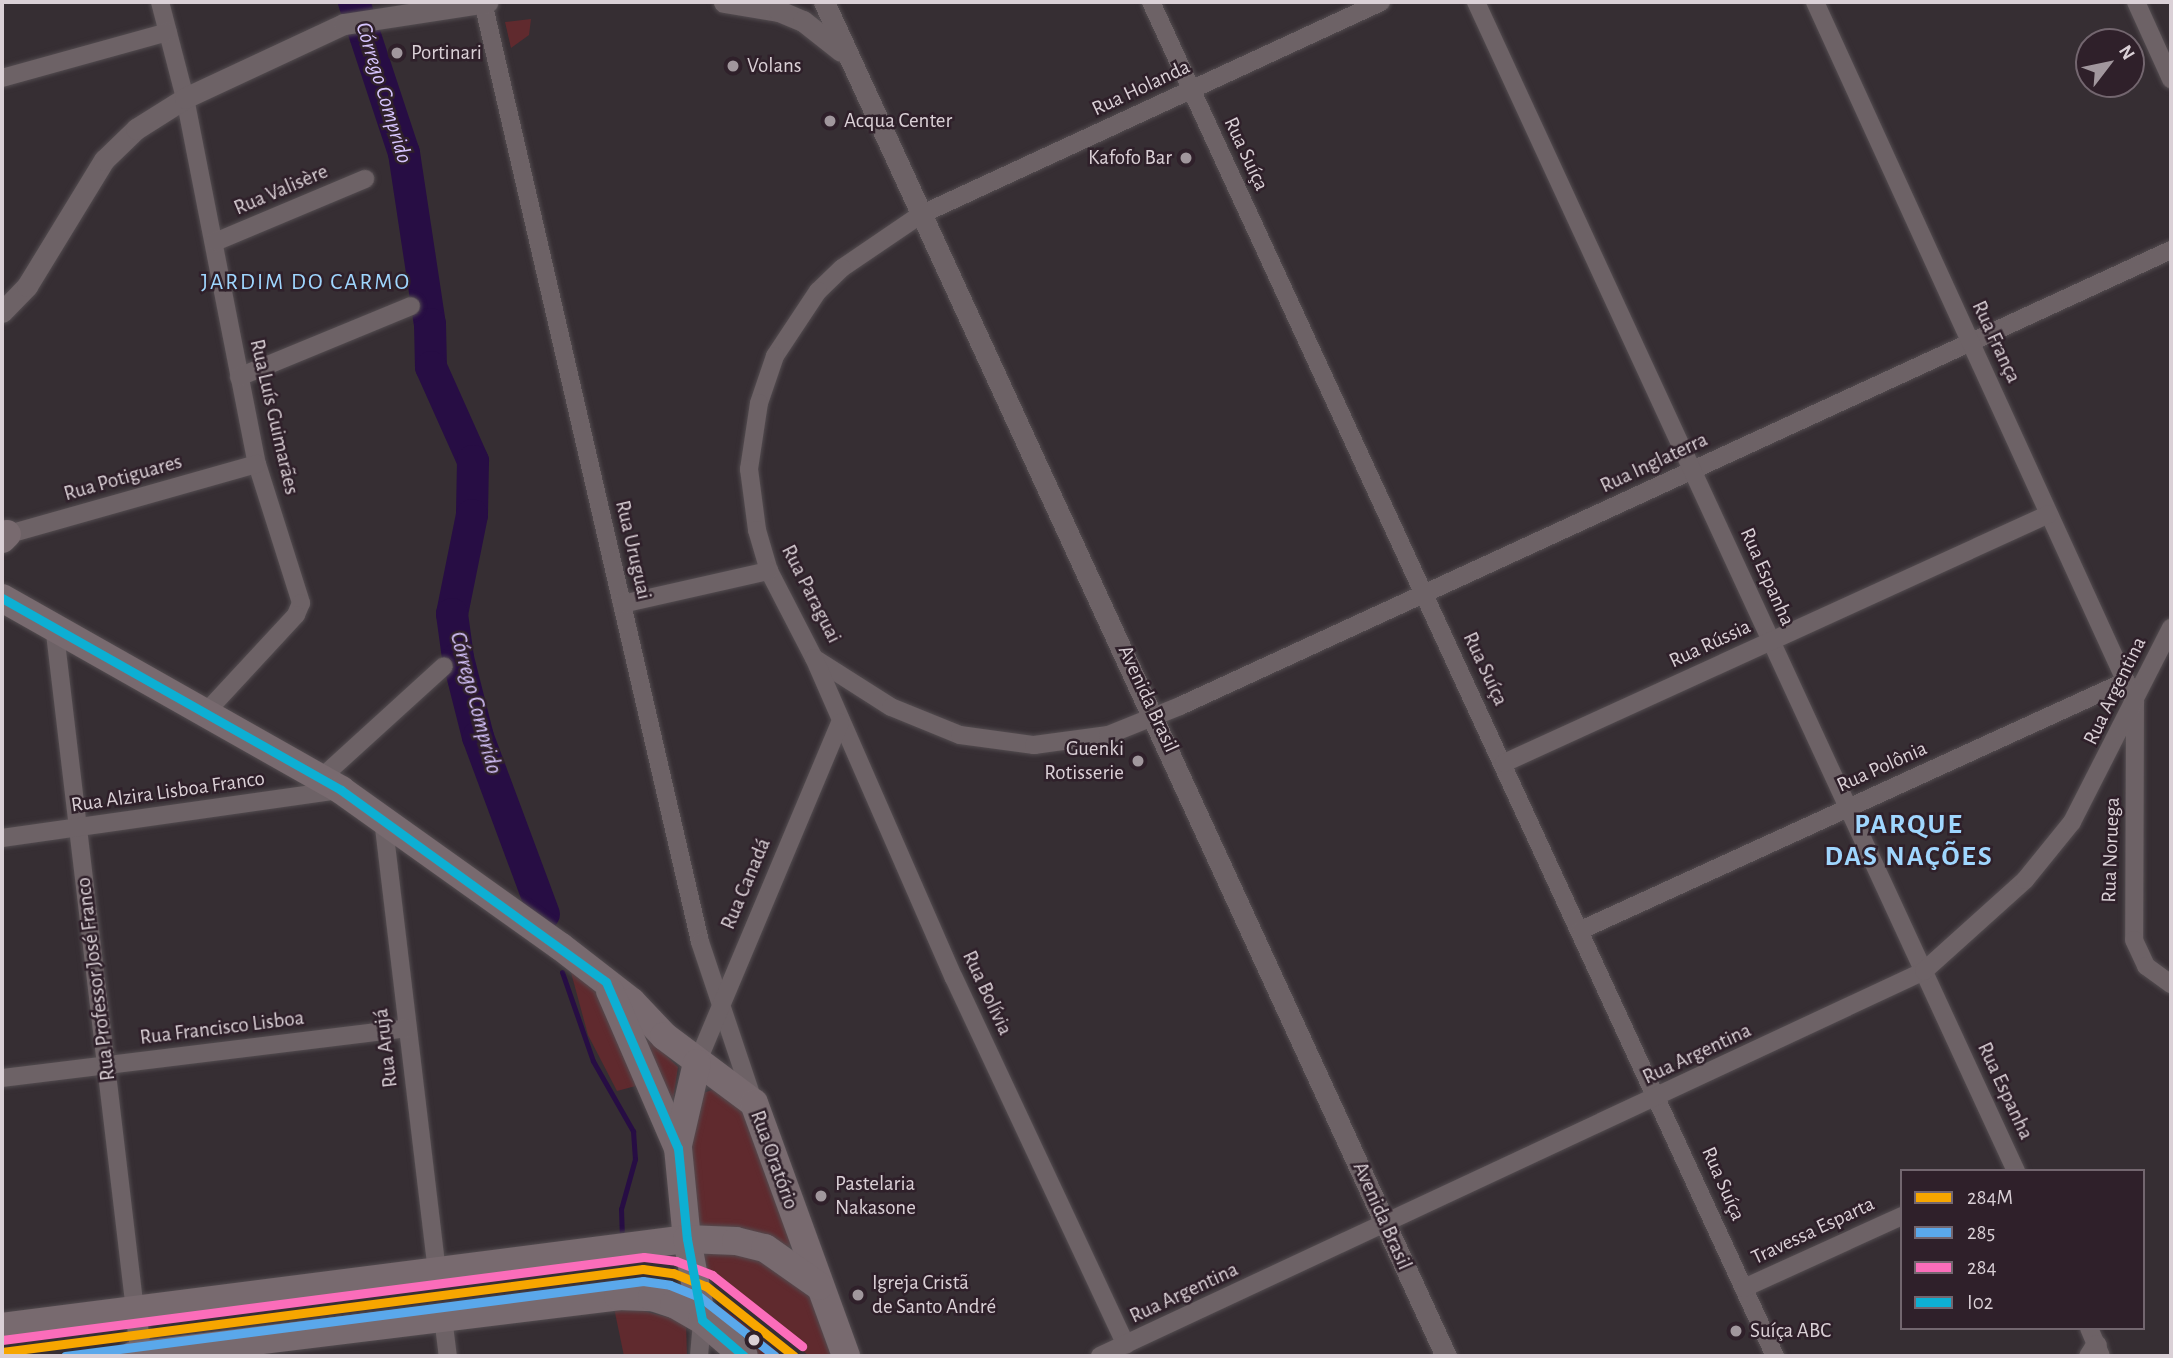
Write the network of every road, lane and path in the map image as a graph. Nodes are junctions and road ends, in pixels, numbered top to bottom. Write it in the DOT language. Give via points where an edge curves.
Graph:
graph roads {
  1 [pos="160,2"];
  2 [pos="485,2"];
  3 [pos="724,2"];
  4 [pos="801,2"];
  5 [pos="824,2"];
  6 [pos="1151,2"];
  7 [pos="1381,2"];
  8 [pos="1476,2"];
  9 [pos="1815,2"];
  10 [pos="2136,2"];
  11 [pos="779,11"];
  12 [pos="168,32"];
  13 [pos="852,62"];
  14 [pos="2,78"];
  15 [pos="2171,79"];
  16 [pos="1191,90"];
  17 [pos="185,98"];
  18 [pos="365,179"];
  19 [pos="920,215"];
  20 [pos="215,242"];
  21 [pos="2171,250"];
  22 [pos="411,306"];
  23 [pos="2,312"];
  24 [pos="1970,341"];
  25 [pos="239,377"];
  26 [pos="257,464"];
  27 [pos="1695,470"];
  28 [pos="2049,514"];
  29 [pos="3,536"];
  30 [pos="769,571"];
  31 [pos="1426,593"];
  32 [pos="2,598"];
  33 [pos="622,604"];
  34 [pos="54,625"];
  35 [pos="2171,628"];
  36 [pos="1771,640"];
  37 [pos="814,658"];
  38 [pos="444,666"];
  39 [pos="2126,681"];
  40 [pos="2135,702"];
  41 [pos="207,711"];
  42 [pos="1156,717"];
  43 [pos="840,723"];
  44 [pos="1504,763"];
  45 [pos="331,784"];
  46 [pos="1848,807"];
  47 [pos="383,819"];
  48 [pos="78,828"];
  49 [pos="2,838"];
  50 [pos="1581,930"];
  51 [pos="1924,971"];
  52 [pos="606,982"];
  53 [pos="2171,984"];
  54 [pos="721,1000"];
  55 [pos="407,1028"];
  56 [pos="697,1063"];
  57 [pos="106,1065"];
  58 [pos="2,1078"];
  59 [pos="720,1078"];
  60 [pos="1659,1098"];
  61 [pos="685,1099"];
  62 [pos="754,1103"];
  63 [pos="678,1148"];
  64 [pos="2010,1169"];
  65 [pos="1900,1217"];
  66 [pos="1387,1225"];
  67 [pos="687,1239"];
  68 [pos="437,1270"];
  69 [pos="819,1286"];
  70 [pos="1744,1288"];
  71 [pos="443,1317"];
  72 [pos="702,1320"];
  73 [pos="2,1327"];
  74 [pos="137,1342"];
  75 [pos="1126,1345"];
  76 [pos="1441,1351"];
  77 [pos="448,1356"];
  78 [pos="698,1356"];
  79 [pos="744,1356"];
  80 [pos="846,1356"];
  81 [pos="1100,1356"];
  82 [pos="1775,1356"];
  1 -- 12 [label="street, Rua Luís Guimarães"];
  2 -- 17 [label="street" via="344,24"];
  2 -- 33 [label="street, Rua Uruguai"];
  3 -- 11 [label="street"];
  4 -- 11 [label="street"];
  5 -- 13 [label="street, Avenida Brasil"];
  6 -- 16 [label="street, Rua Suíça"];
  7 -- 16 [label="street, Rua Holanda"];
  8 -- 27 [label="street, Rua Espanha"];
  9 -- 24 [label="street, Rua França"];
  10 -- 15 [label="street"];
  11 -- 13 [label="street" via="818,29"];
  12 -- 14 [label="street"];
  12 -- 17 [label="street, Rua Luís Guimarães"];
  13 -- 19 [label="street, Avenida Brasil"];
  16 -- 19 [label="street, Rua Holanda"];
  16 -- 31 [label="street, Rua Suíça"];
  17 -- 20 [label="street, Rua Luís Guimarães"];
  17 -- 23 [label="street" via="112,150 27,286"];
  18 -- 20 [label="street, Rua Valisère"];
  19 -- 30 [label="street, Rua Paraguai" via="825,283 797,316 775,356 759,403 749,469 757,530"];
  19 -- 42 [label="street, Avenida Brasil"];
  20 -- 25 [label="street, Rua Luís Guimarães"];
  21 -- 24 [label="street, Rua Inglaterra"];
  22 -- 25 [label="street"];
  24 -- 27 [label="street, Rua Inglaterra"];
  24 -- 28 [label="street, Rua França"];
  25 -- 26 [label="street, Rua Luís Guimarães"];
  26 -- 29 [label="street, Rua Potiguares"];
  26 -- 41 [label="street, Rua Luís Guimarães" via="301,607"];
  27 -- 31 [label="street, Rua Inglaterra"];
  27 -- 36 [label="street, Rua Espanha"];
  28 -- 36 [label="street, Rua Rússia"];
  28 -- 39 [label="street, Rua França"];
  30 -- 33 [label="street"];
  30 -- 37 [label="street, Rua Paraguai"];
  31 -- 42 [label="street, Rua Inglaterra"];
  31 -- 44 [label="street, Rua Suíça"];
  32 -- 34 [label="main road, Rua Oratório"];
  33 -- 54 [label="street, Rua Uruguai" via="700,942"];
  34 -- 41 [label="main road, Rua Oratório"];
  34 -- 48 [label="street, Rua Professor José Franco"];
  35 -- 40 [label="street, Rua Argentina"];
  36 -- 44 [label="street, Rua Rússia"];
  36 -- 46 [label="street, Rua Espanha"];
  37 -- 42 [label="street, Rua Paraguai" via="921,722 996,742 1071,743"];
  37 -- 43 [label="street, Rua Bolívia"];
  38 -- 45 [label="street"];
  39 -- 40 [label="street, Rua França"];
  39 -- 46 [label="street, Rua Polônia"];
  40 -- 51 [label="street, Rua Argentina" via="2096,782 2038,867"];
  40 -- 53 [label="street, Rua Noruega" via="2134,940 2146,966"];
  41 -- 45 [label="main road, Rua Oratório"];
  42 -- 66 [label="street, Avenida Brasil"];
  43 -- 54 [label="street, Rua Canadá"];
  43 -- 75 [label="street, Rua Bolívia"];
  44 -- 50 [label="street, Rua Suíça"];
  45 -- 47 [label="main road, Rua Oratório"];
  45 -- 48 [label="street, Rua Alzira Lisboa Franco"];
  46 -- 50 [label="street, Rua Polônia"];
  46 -- 51 [label="street, Rua Espanha"];
  47 -- 52 [label="main road, Rua Oratório"];
  47 -- 55 [label="street, Rua Arujá"];
  48 -- 49 [label="street, Rua Alzira Lisboa Franco"];
  48 -- 57 [label="street, Rua Professor José Franco"];
  50 -- 60 [label="street, Rua Suíça"];
  51 -- 60 [label="street, Rua Argentina"];
  51 -- 64 [label="street, Rua Espanha"];
  52 -- 56 [label="main road, Rua Oratório"];
  52 -- 63 [label="main road"];
  54 -- 56 [label="street, Rua Canadá"];
  54 -- 62 [label="street, Rua Uruguai"];
  55 -- 57 [label="street, Rua Francisco Lisboa"];
  55 -- 68 [label="street, Rua Arujá"];
  56 -- 59 [label="main road, Rua Oratório"];
  56 -- 61 [label="main road"];
  57 -- 58 [label="street, Rua Francisco Lisboa"];
  57 -- 74 [label="street, Rua Professor José Franco"];
  59 -- 61 [label="main road"];
  59 -- 62 [label="main road, Rua Oratório"];
  60 -- 66 [label="street, Rua Argentina"];
  60 -- 70 [label="street, Rua Suíça"];
  61 -- 63 [label="main road"];
  62 -- 69 [label="main road, Rua Oratório"];
  63 -- 67 [label="main road"];
  65 -- 70 [label="street, Travessa Esparta"];
  66 -- 75 [label="street, Rua Argentina"];
  66 -- 76 [label="street, Avenida Brasil"];
  67 -- 68 [label="main road"];
  67 -- 69 [label="main road" via="765,1248"];
  67 -- 72 [label="main road"];
  68 -- 74 [label="main road"];
  69 -- 80 [label="main road, Rua Oratório"];
  70 -- 82 [label="street, Rua Suíça"];
  71 -- 72 [label="main road" via="626,1296 652,1297"];
  71 -- 74 [label="main road"];
  71 -- 77 [label="street"];
  72 -- 78 [label="street"];
  72 -- 79 [label="main road"];
  73 -- 74 [label="main road"];
  75 -- 81 [label="street, Rua Argentina"];
}
